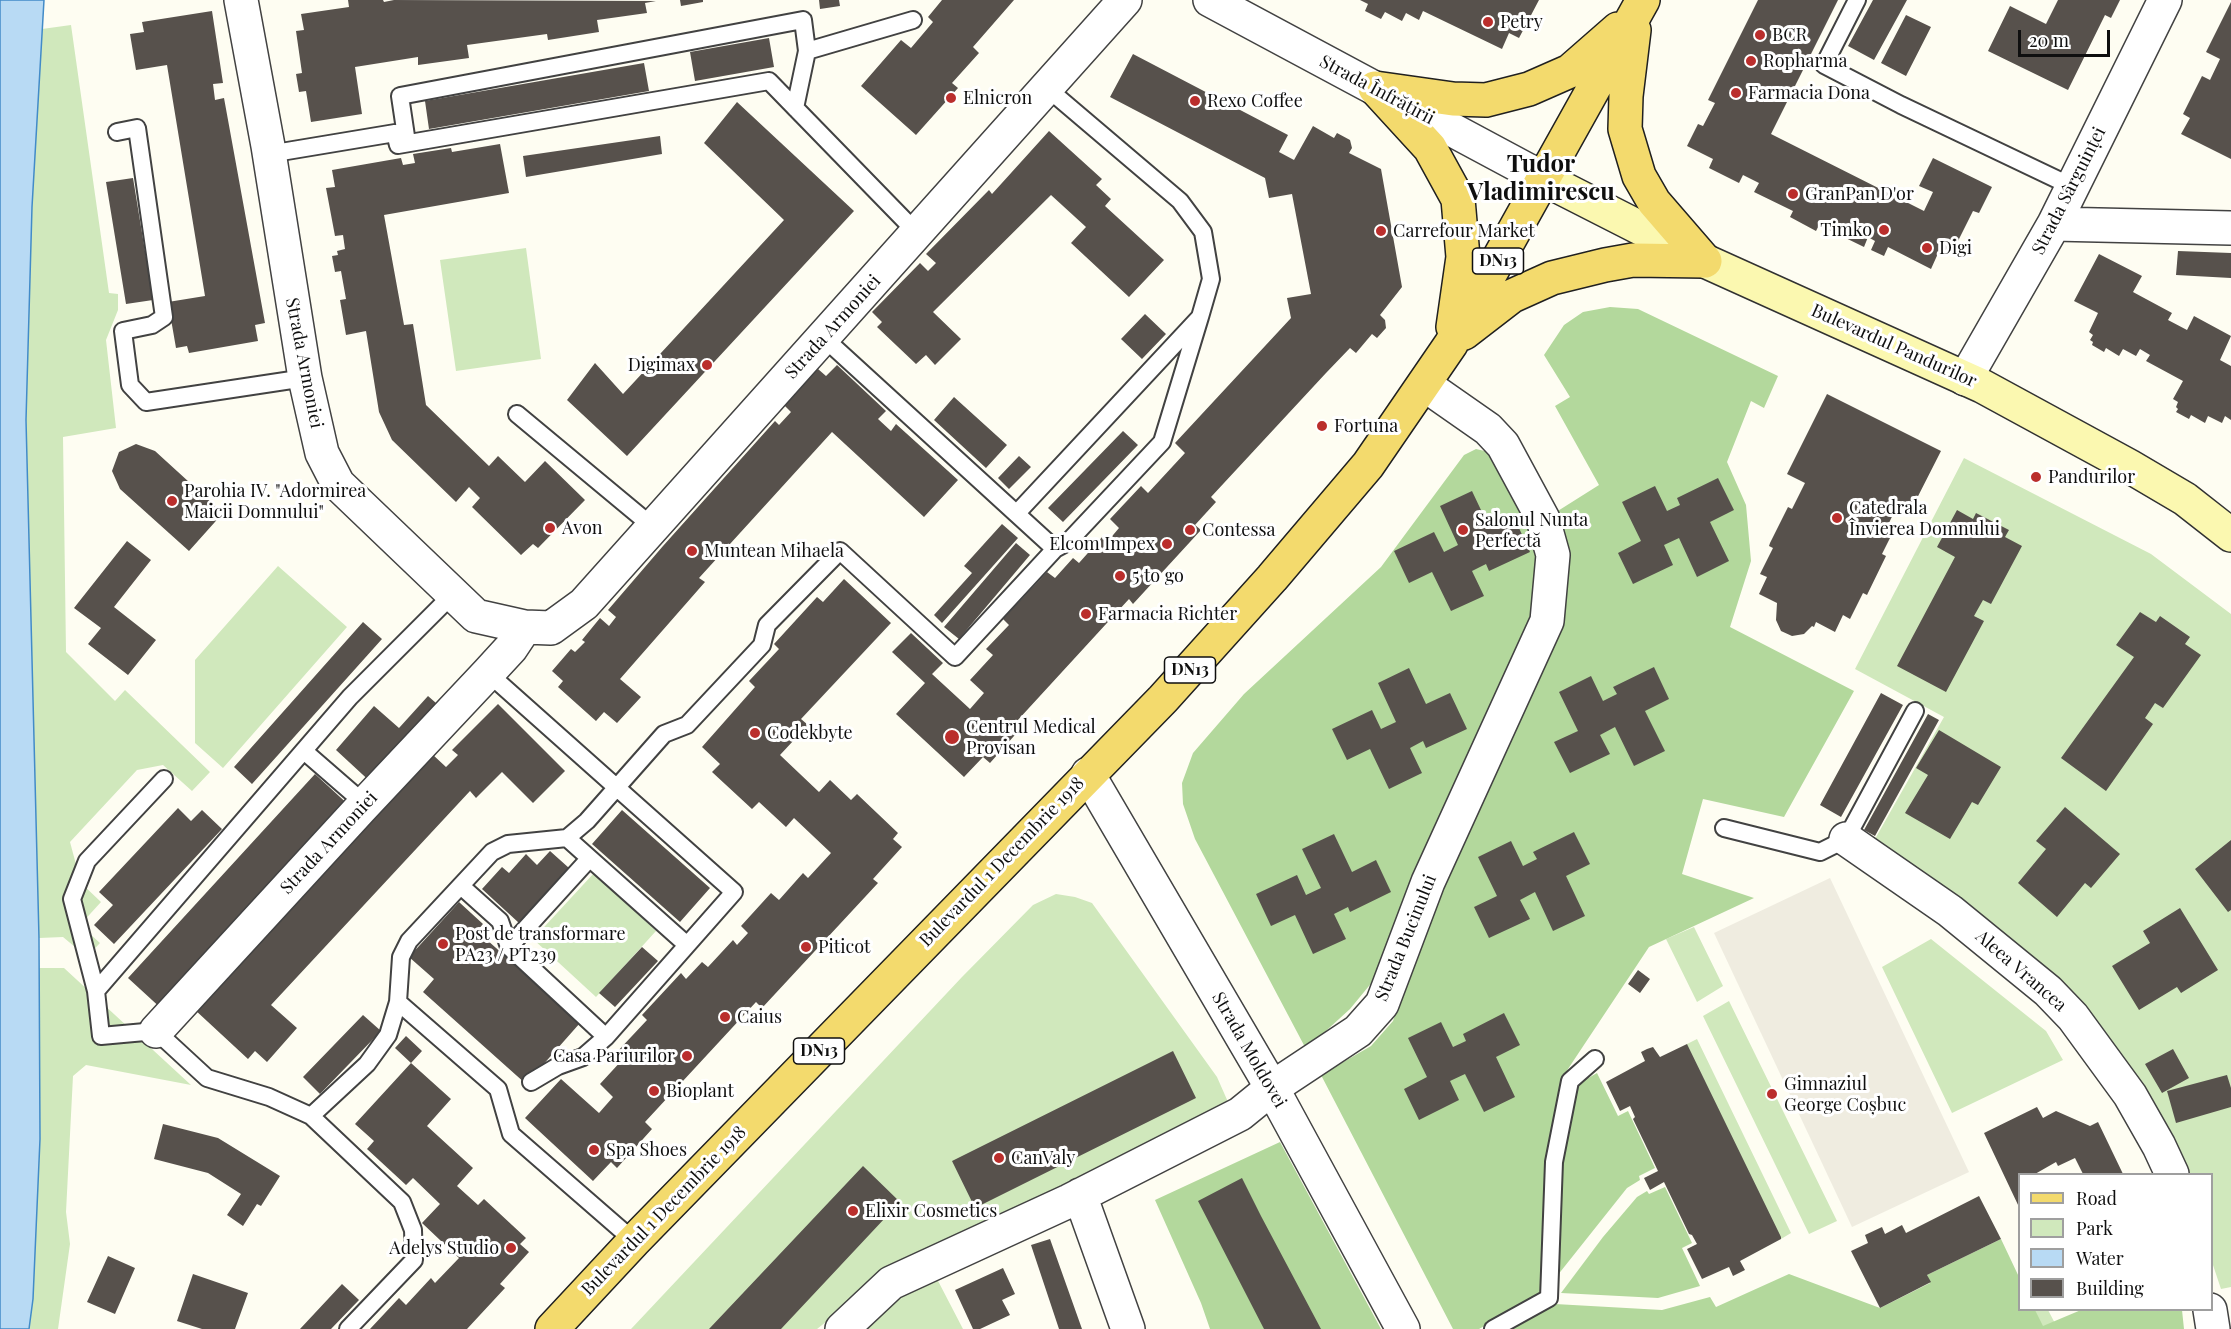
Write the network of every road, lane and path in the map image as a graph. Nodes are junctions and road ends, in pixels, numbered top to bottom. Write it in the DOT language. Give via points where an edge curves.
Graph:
graph roads {
  1 [pos="241,0"];
  2 [pos="1125,0"];
  3 [pos="1210,0"];
  4 [pos="1857,0"];
  5 [pos="2165,0"];
  6 [pos="1639,7"];
  7 [pos="913,20"];
  8 [pos="807,51"];
  9 [pos="1047,88"];
  10 [pos="1375,88"];
  11 [pos="795,108"];
  12 [pos="117,132"];
  13 [pos="407,143"];
  14 [pos="269,154"];
  15 [pos="1544,178"];
  16 [pos="2073,187"];
  17 [pos="2054,224"];
  18 [pos="2231,228"];
  19 [pos="917,233"];
  20 [pos="1705,261"];
  21 [pos="1200,317"];
  22 [pos="824,338"];
  23 [pos="1451,344"];
  24 [pos="305,378"];
  25 [pos="1965,379"];
  26 [pos="1425,385"];
  27 [pos="517,414"];
  28 [pos="1017,513"];
  29 [pos="653,527"];
  30 [pos="2231,535"];
  31 [pos="1055,549"];
  32 [pos="453,594"];
  33 [pos="525,627"];
  34 [pos="489,673"];
  35 [pos="1915,711"];
  36 [pos="304,751"];
  37 [pos="1088,774"];
  38 [pos="164,779"];
  39 [pos="615,788"];
  40 [pos="365,804"];
  41 [pos="1724,828"];
  42 [pos="567,838"];
  43 [pos="1846,839"];
  44 [pos="589,859"];
  45 [pos="461,886"];
  46 [pos="687,945"];
  47 [pos="508,947"];
  48 [pos="96,991"];
  49 [pos="398,1002"];
  50 [pos="156,1031"];
  51 [pos="606,1037"];
  52 [pos="1595,1059"];
  53 [pos="531,1082"];
  54 [pos="1272,1088"];
  55 [pos="311,1116"];
  56 [pos="2172,1173"];
  57 [pos="1080,1195"];
  58 [pos="634,1241"];
  59 [pos="348,1329"];
  60 [pos="552,1329"];
  61 [pos="842,1329"];
  62 [pos="1128,1329"];
  63 [pos="1403,1329"];
  64 [pos="1493,1329"];
  1 -- 14 [label="street, Strada Armoniei"];
  2 -- 9 [label="street, Strada Armoniei"];
  3 -- 10 [label="street, Strada Înfrățirii"];
  4 -- 16 [label="lane" via="1824,65"];
  5 -- 16 [label="street, Strada Sârguinței"];
  6 -- 10 [label="main road" via="1570,71 1529,89 1486,100"];
  6 -- 15 [label="main road, Bulevardul 1 Decembrie 1918 / DN13"];
  6 -- 20 [label="main road" via="1626,96 1626,129 1639,176 1654,202"];
  7 -- 8 [label="lane"];
  8 -- 11 [label="lane"];
  8 -- 13 [label="lane" via="803,20 400,96"];
  9 -- 19 [label="street, Strada Armoniei"];
  9 -- 21 [label="lane" via="1180,201 1203,232 1211,279"];
  10 -- 15 [label="street, Strada Înfrățirii"];
  10 -- 23 [label="main road" via="1431,148 1458,199 1462,257"];
  11 -- 13 [label="lane" via="769,81"];
  11 -- 19 [label="lane"];
  12 -- 24 [label="lane" via="137,128 164,316 152,325 123,332 130,385 146,402"];
  13 -- 14 [label="lane" via="398,145 395,132"];
  14 -- 24 [label="street, Strada Armoniei"];
  15 -- 20 [label="main road, Bulevardul Pandurilor"];
  15 -- 23 [label="main road, Bulevardul 1 Decembrie 1918 / DN13"];
  16 -- 17 [label="street, Strada Sârguinței"];
  17 -- 18 [label="street"];
  17 -- 25 [label="street, Strada Sârguinței"];
  19 -- 22 [label="street, Strada Armoniei"];
  20 -- 23 [label="main road" via="1633,260 1552,278 1512,296"];
  20 -- 25 [label="main road, Bulevardul Pandurilor"];
  21 -- 28 [label="lane"];
  21 -- 31 [label="lane" via="1162,442 1068,542"];
  22 -- 28 [label="lane"];
  22 -- 29 [label="street, Strada Armoniei"];
  23 -- 26 [label="main road, Bulevardul 1 Decembrie 1918 / DN13"];
  24 -- 32 [label="street, Strada Armoniei" via="322,453 338,484"];
  25 -- 30 [label="main road, Bulevardul Pandurilor" via="2129,466 2185,500"];
  26 -- 37 [label="main road, Bulevardul 1 Decembrie 1918 / DN13" via="1368,465 1272,578 1163,699"];
  26 -- 54 [label="street, Strada Bucinului" via="1488,429 1503,446 1543,519 1553,555 1547,621 1428,882 1382,1004 1358,1031"];
  27 -- 29 [label="lane"];
  28 -- 31 [label="lane"];
  29 -- 33 [label="street, Strada Armoniei" via="584,604 551,628"];
  31 -- 39 [label="lane" via="955,657 840,551 767,625 762,645 687,725 664,734"];
  32 -- 33 [label="street, Strada Armoniei" via="476,615"];
  32 -- 36 [label="lane" via="350,697"];
  33 -- 34 [label="street, Strada Armoniei"];
  34 -- 39 [label="lane"];
  34 -- 40 [label="street, Strada Armoniei"];
  35 -- 43 [label="lane"];
  36 -- 40 [label="lane"];
  36 -- 48 [label="lane"];
  37 -- 54 [label="street, Strada Moldovei"];
  37 -- 58 [label="main road, Bulevardul 1 Decembrie 1918 / DN13"];
  38 -- 48 [label="lane" via="87,861 72,899"];
  39 -- 42 [label="lane"];
  39 -- 46 [label="lane" via="734,892"];
  40 -- 50 [label="street, Strada Armoniei"];
  41 -- 43 [label="lane" via="1820,852"];
  42 -- 44 [label="lane"];
  42 -- 45 [label="lane" via="508,844 492,852"];
  43 -- 56 [label="street, Aleea Vrancea" via="1950,911 2048,991 2073,1017 2130,1095"];
  44 -- 46 [label="lane"];
  44 -- 47 [label="lane"];
  45 -- 47 [label="lane" via="500,921"];
  45 -- 49 [label="lane" via="409,941 401,957"];
  46 -- 51 [label="lane"];
  47 -- 51 [label="lane"];
  48 -- 50 [label="lane" via="101,1036"];
  49 -- 55 [label="lane" via="388,1035 367,1064"];
  49 -- 58 [label="lane" via="498,1089 511,1134"];
  50 -- 55 [label="lane" via="207,1078 269,1097"];
  51 -- 53 [label="lane" via="583,1057"];
  52 -- 64 [label="lane" via="1570,1081 1554,1162 1549,1298"];
  54 -- 57 [label="street, Strada Bucinului" via="1240,1114"];
  54 -- 63 [label="street, Strada Moldovei"];
  55 -- 59 [label="lane" via="402,1202 413,1230 414,1260"];
  57 -- 61 [label="street, Strada Bucinului" via="891,1283"];
  57 -- 62 [label="street"];
  58 -- 60 [label="main road, Bulevardul 1 Decembrie 1918 / DN13"];
}
